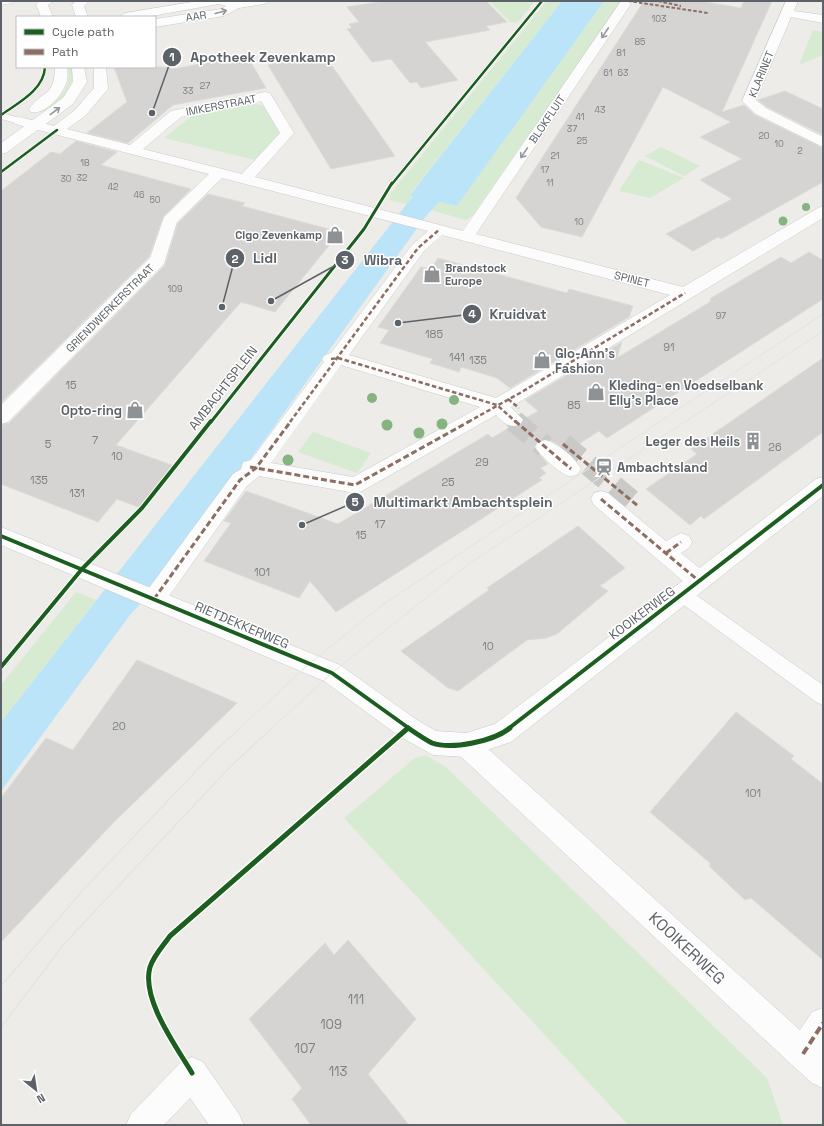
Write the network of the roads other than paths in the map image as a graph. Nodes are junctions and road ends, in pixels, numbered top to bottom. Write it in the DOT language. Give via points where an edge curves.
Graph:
graph roads {
  1 [pos="8,1"];
  2 [pos="83,1"];
  3 [pos="264,1"];
  4 [pos="627,1"];
  5 [pos="1,2"];
  6 [pos="53,3"];
  7 [pos="236,5"];
  8 [pos="789,7"];
  9 [pos="47,16"];
  10 [pos="82,16"];
  11 [pos="131,16"];
  12 [pos="823,19"];
  13 [pos="156,23"];
  14 [pos="61,68"];
  15 [pos="78,68"];
  16 [pos="100,68"];
  17 [pos="1,116"];
  18 [pos="20,121"];
  19 [pos="36,125"];
  20 [pos="57,130"];
  21 [pos="1,134"];
  22 [pos="823,143"];
  23 [pos="1,150"];
  24 [pos="133,150"];
  25 [pos="220,172"];
  26 [pos="245,179"];
  27 [pos="823,211"];
  28 [pos="432,227"];
  29 [pos="467,236"];
  30 [pos="685,293"];
  31 [pos="335,358"];
  32 [pos="509,408"];
  33 [pos="1,417"];
  34 [pos="545,447"];
  35 [pos="571,469"];
  36 [pos="249,472"];
  37 [pos="823,485"];
  38 [pos="601,499"];
  39 [pos="1,536"];
  40 [pos="691,588"];
  41 [pos="154,599"];
  42 [pos="823,696"];
  43 [pos="466,745"];
  44 [pos="823,1023"];
  45 [pos="813,1063"];
  46 [pos="142,1125"];
  47 [pos="228,1125"];
  1 -- 5 [label="street"];
  2 -- 10 [label="street" via="78,5"];
  3 -- 7 [label="street, AAR"];
  4 -- 29 [label="street, BLOKFLUIT, one-way"];
  6 -- 9 [label="street" via="42,4"];
  7 -- 11 [label="street, AAR" via="219,1"];
  13 -- 7 [label="street, AAR, one-way" via="224,12"];
  8 -- 12 [label="street, KLARINET"];
  8 -- 22 [label="street, KLARINET" via="749,101 761,111"];
  14 -- 18 [label="street" via="61,84 56,92"];
  19 -- 15 [label="street, one-way" via="68,101 80,82"];
  16 -- 20 [label="street" via="101,89 80,113"];
  17 -- 18 [label="lane"];
  18 -- 19 [label="street"];
  18 -- 21 [label="street"];
  19 -- 20 [label="street"];
  19 -- 23 [label="street"];
  20 -- 24 [label="street"];
  24 -- 25 [label="street"];
  24 -- 26 [label="street, IMKERSTRAAT" via="176,114 265,96 287,132"];
  25 -- 26 [label="street"];
  25 -- 33 [label="street, GRIENDWERKERSTRAAT" via="170,220 158,260"];
  26 -- 28 [label="street, SPINET"];
  27 -- 30 [label="street"];
  28 -- 29 [label="street, SPINET"];
  28 -- 31 [label="street"];
  29 -- 30 [label="street, SPINET"];
  30 -- 32 [label="street"];
  31 -- 32 [label="street"];
  31 -- 36 [label="street"];
  32 -- 36 [label="street" via="355,485"];
  34 -- 35 [label="street"];
  36 -- 41 [label="street"];
  37 -- 40 [label="street, KOOIKERWEG"];
  38 -- 40 [label="street" via="674,547"];
  39 -- 41 [label="street, RIETDEKKERWEG"];
  40 -- 42 [label="lane, KOOIKERWEG"];
  40 -- 43 [label="street, KOOIKERWEG" via="502,734"];
  41 -- 43 [label="street, RIETDEKKERWEG" via="332,673 433,743"];
  43 -- 45 [label="street, KOOIKERWEG"];
  44 -- 45 [label="street, KOOIKERWEG"];
  46 -- 47 [label="street" via="192,1073"];
}
